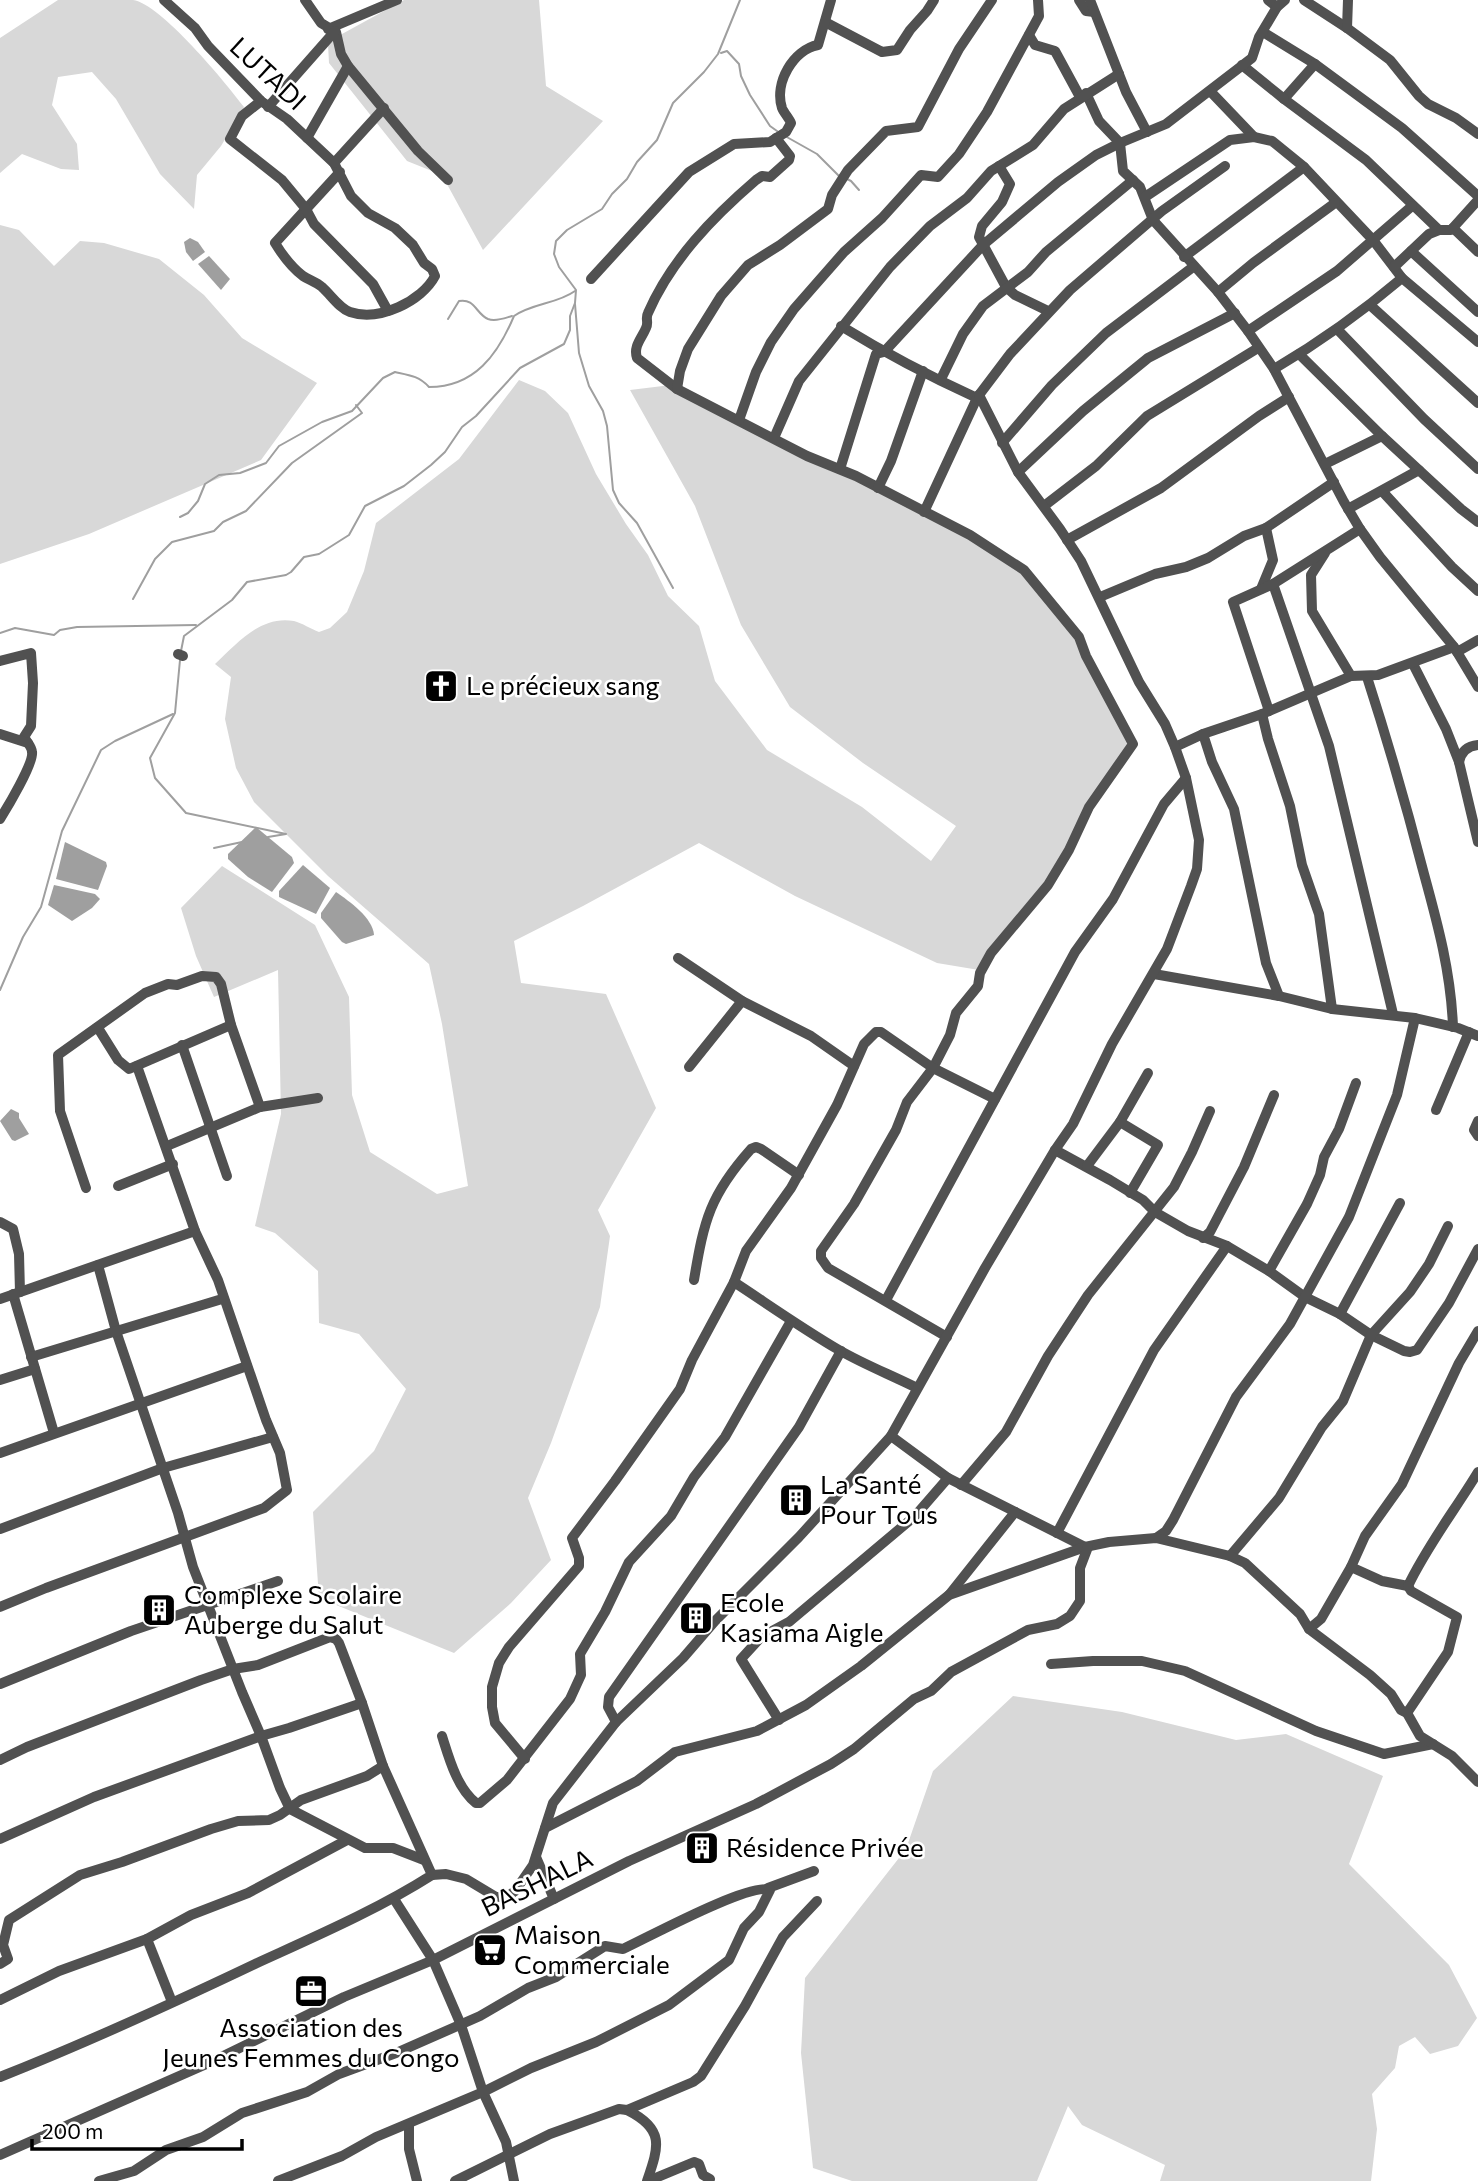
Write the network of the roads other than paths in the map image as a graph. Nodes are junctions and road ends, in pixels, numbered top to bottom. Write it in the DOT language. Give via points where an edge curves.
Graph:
graph roads {
  1 [pos="164,0"];
  2 [pos="305,0"];
  3 [pos="397,0"];
  4 [pos="831,0"];
  5 [pos="934,0"];
  6 [pos="992,0"];
  7 [pos="1038,0"];
  8 [pos="1079,0"];
  9 [pos="1090,0"];
  10 [pos="1268,0"];
  11 [pos="1286,0"];
  12 [pos="1304,0"];
  13 [pos="1348,0"];
  14 [pos="1277,7"];
  15 [pos="1094,12"];
  16 [pos="825,22"];
  17 [pos="1347,28"];
  18 [pos="331,30"];
  19 [pos="1263,32"];
  20 [pos="1029,35"];
  21 [pos="1315,64"];
  22 [pos="1242,65"];
  23 [pos="348,66"];
  24 [pos="1119,74"];
  25 [pos="1210,90"];
  26 [pos="1083,95"];
  27 [pos="1284,99"];
  28 [pos="264,104"];
  29 [pos="384,108"];
  30 [pos="1147,132"];
  31 [pos="1478,134"];
  32 [pos="780,135"];
  33 [pos="1254,137"];
  34 [pos="307,138"];
  35 [pos="1120,142"];
  36 [pos="999,166"];
  37 [pos="1225,166"];
  38 [pos="1304,167"];
  39 [pos="338,171"];
  40 [pos="448,180"];
  41 [pos="1133,180"];
  42 [pos="1145,197"];
  43 [pos="1478,198"];
  44 [pos="1335,203"];
  45 [pos="1412,206"];
  46 [pos="306,209"];
  47 [pos="1153,220"];
  48 [pos="1453,228"];
  49 [pos="1439,230"];
  50 [pos="1373,240"];
  51 [pos="983,245"];
  52 [pos="1410,251"];
  53 [pos="1478,251"];
  54 [pos="1184,257"];
  55 [pos="1193,267"];
  56 [pos="1394,267"];
  57 [pos="1402,278"];
  58 [pos="591,279"];
  59 [pos="1006,287"];
  60 [pos="1218,292"];
  61 [pos="1370,306"];
  62 [pos="388,311"];
  63 [pos="1048,311"];
  64 [pos="1478,312"];
  65 [pos="1235,313"];
  66 [pos="841,326"];
  67 [pos="1337,329"];
  68 [pos="1248,331"];
  69 [pos="1478,341"];
  70 [pos="1258,348"];
  71 [pos="884,352"];
  72 [pos="1299,354"];
  73 [pos="1274,369"];
  74 [pos="923,371"];
  75 [pos="941,379"];
  76 [pos="677,389"];
  77 [pos="978,396"];
  78 [pos="1289,397"];
  79 [pos="1478,403"];
  80 [pos="738,420"];
  81 [pos="1382,436"];
  82 [pos="774,438"];
  83 [pos="1002,443"];
  84 [pos="1325,464"];
  85 [pos="840,469"];
  86 [pos="1478,469"];
  87 [pos="1419,470"];
  88 [pos="1018,472"];
  89 [pos="1334,482"];
  90 [pos="878,488"];
  91 [pos="1382,491"];
  92 [pos="1044,506"];
  93 [pos="1348,509"];
  94 [pos="924,512"];
  95 [pos="1478,522"];
  96 [pos="1266,528"];
  97 [pos="1360,529"];
  98 [pos="1068,540"];
  99 [pos="1327,550"];
  100 [pos="1273,583"];
  101 [pos="1261,589"];
  102 [pos="1478,592"];
  103 [pos="1100,597"];
  104 [pos="1478,640"];
  105 [pos="1455,650"];
  106 [pos="0,661"];
  107 [pos="1413,664"];
  108 [pos="1351,676"];
  109 [pos="1367,677"];
  110 [pos="1478,687"];
  111 [pos="1311,693"];
  112 [pos="1266,712"];
  113 [pos="0,734"];
  114 [pos="1203,734"];
  115 [pos="28,743"];
  116 [pos="1478,745"];
  117 [pos="1175,747"];
  118 [pos="1459,762"];
  119 [pos="1186,778"];
  120 [pos="0,819"];
  121 [pos="1478,842"];
  122 [pos="678,958"];
  123 [pos="1154,974"];
  124 [pos="1279,996"];
  125 [pos="741,1001"];
  126 [pos="1332,1009"];
  127 [pos="1393,1014"];
  128 [pos="1415,1018"];
  129 [pos="231,1025"];
  130 [pos="1453,1027"];
  131 [pos="98,1028"];
  132 [pos="1474,1034"];
  133 [pos="183,1045"];
  134 [pos="137,1066"];
  135 [pos="855,1066"];
  136 [pos="689,1067"];
  137 [pos="933,1068"];
  138 [pos="1148,1073"];
  139 [pos="1356,1083"];
  140 [pos="1274,1095"];
  141 [pos="318,1098"];
  142 [pos="995,1099"];
  143 [pos="260,1107"];
  144 [pos="1436,1110"];
  145 [pos="1210,1111"];
  146 [pos="1478,1121"];
  147 [pos="1119,1122"];
  148 [pos="210,1128"];
  149 [pos="1478,1136"];
  150 [pos="167,1146"];
  151 [pos="1055,1150"];
  152 [pos="173,1164"];
  153 [pos="1087,1166"];
  154 [pos="799,1175"];
  155 [pos="228,1176"];
  156 [pos="118,1186"];
  157 [pos="86,1188"];
  158 [pos="1130,1193"];
  159 [pos="1400,1203"];
  160 [pos="1155,1212"];
  161 [pos="0,1222"];
  162 [pos="1448,1226"];
  163 [pos="195,1231"];
  164 [pos="1203,1238"];
  165 [pos="1227,1246"];
  166 [pos="1478,1250"];
  167 [pos="98,1265"];
  168 [pos="1269,1270"];
  169 [pos="694,1280"];
  170 [pos="734,1283"];
  171 [pos="17,1293"];
  172 [pos="1305,1297"];
  173 [pos="0,1299"];
  174 [pos="222,1299"];
  175 [pos="886,1300"];
  176 [pos="1340,1314"];
  177 [pos="791,1321"];
  178 [pos="116,1331"];
  179 [pos="1478,1331"];
  180 [pos="1371,1335"];
  181 [pos="947,1337"];
  182 [pos="841,1351"];
  183 [pos="31,1357"];
  184 [pos="247,1366"];
  185 [pos="34,1369"];
  186 [pos="0,1380"];
  187 [pos="917,1388"];
  188 [pos="142,1402"];
  189 [pos="54,1433"];
  190 [pos="891,1436"];
  191 [pos="272,1437"];
  192 [pos="0,1453"];
  193 [pos="163,1468"];
  194 [pos="1478,1472"];
  195 [pos="948,1478"];
  196 [pos="961,1485"];
  197 [pos="1015,1512"];
  198 [pos="0,1529"];
  199 [pos="1057,1533"];
  200 [pos="184,1538"];
  201 [pos="1156,1538"];
  202 [pos="1087,1547"];
  203 [pos="1230,1556"];
  204 [pos="1351,1567"];
  205 [pos="278,1581"];
  206 [pos="1408,1586"];
  207 [pos="949,1595"];
  208 [pos="207,1605"];
  209 [pos="0,1607"];
  210 [pos="1309,1629"];
  211 [pos="1051,1664"];
  212 [pos="233,1669"];
  213 [pos="0,1684"];
  214 [pos="362,1703"];
  215 [pos="1407,1713"];
  216 [pos="779,1720"];
  217 [pos="616,1722"];
  218 [pos="261,1736"];
  219 [pos="442,1736"];
  220 [pos="1433,1744"];
  221 [pos="525,1759"];
  222 [pos="0,1760"];
  223 [pos="383,1766"];
  224 [pos="1478,1782"];
  225 [pos="290,1809"];
  226 [pos="545,1828"];
  227 [pos="0,1839"];
  228 [pos="347,1840"];
  229 [pos="536,1856"];
  230 [pos="424,1860"];
  231 [pos="814,1871"];
  232 [pos="432,1875"];
  233 [pos="768,1888"];
  234 [pos="394,1899"];
  235 [pos="554,1899"];
  236 [pos="817,1901"];
  237 [pos="147,1939"];
  238 [pos="433,1960"];
  239 [pos="0,1964"];
  240 [pos="0,2000"];
  241 [pos="172,2002"];
  242 [pos="461,2025"];
  243 [pos="0,2077"];
  244 [pos="483,2092"];
  245 [pos="627,2110"];
  246 [pos="409,2124"];
  247 [pos="508,2154"];
  248 [pos="0,2155"];
  249 [pos="713,2180"];
  250 [pos="99,2181"];
  251 [pos="278,2181"];
  252 [pos="417,2181"];
  253 [pos="455,2181"];
  254 [pos="514,2181"];
  255 [pos="647,2181"];
  1 -- 28 [label="street, LUTADI"];
  2 -- 18 [label="street"];
  3 -- 18 [label="street"];
  4 -- 16 [label="street"];
  5 -- 16 [label="street" via="892,53"];
  6 -- 76 [label="street" via="918,127 886,131 843,177 828,209 752,261 721,296 688,349"];
  7 -- 20 [label="street" via="1041,12"];
  8 -- 15 [label="street" via="1086,11"];
  9 -- 15 [label="street"];
  10 -- 14 [label="street"];
  11 -- 14 [label="street"];
  12 -- 17 [label="street"];
  13 -- 17 [label="street"];
  14 -- 19 [label="street"];
  15 -- 24 [label="street"];
  16 -- 32 [label="street" via="818,45 807,48 783,79 782,108 791,123"];
  17 -- 31 [label="street" via="1390,60 1419,96"];
  18 -- 23 [label="street"];
  18 -- 28 [label="street"];
  19 -- 21 [label="street"];
  19 -- 22 [label="street" via="1252,58"];
  20 -- 26 [label="street" via="1035,45 1055,51"];
  20 -- 80 [label="street" via="959,154 938,177 921,175 794,309 755,372"];
  21 -- 27 [label="street"];
  21 -- 43 [label="street" via="1402,128"];
  22 -- 25 [label="street"];
  22 -- 27 [label="street"];
  23 -- 29 [label="street"];
  23 -- 34 [label="street"];
  24 -- 26 [label="street"];
  24 -- 30 [label="street"];
  25 -- 30 [label="street" via="1166,124"];
  25 -- 33 [label="street"];
  26 -- 35 [label="street" via="1099,121"];
  26 -- 36 [label="street" via="1058,115 1033,145"];
  27 -- 45 [label="street" via="1366,160"];
  28 -- 34 [label="street, LUTADI"];
  28 -- 46 [label="street" via="242,117 230,139 282,180"];
  29 -- 39 [label="street"];
  29 -- 40 [label="street"];
  30 -- 35 [label="street"];
  32 -- 58 [label="street" via="768,143 734,144 689,172"];
  32 -- 76 [label="street" via="789,160 770,177 756,180 715,216 670,272 646,317 635,355"];
  33 -- 38 [label="street" via="1279,145"];
  33 -- 42 [label="street" via="1230,139"];
  34 -- 39 [label="street, LUTADI"];
  35 -- 41 [label="street" via="1124,171"];
  35 -- 51 [label="street" via="1080,165"];
  36 -- 51 [label="street" via="1010,184 980,232"];
  36 -- 66 [label="street" via="924,231"];
  37 -- 47 [label="street"];
  38 -- 44 [label="street"];
  38 -- 54 [label="street"];
  39 -- 46 [label="street"];
  39 -- 62 [label="street, LUTADI" via="351,196 413,245 435,276 411,302"];
  41 -- 42 [label="street"];
  41 -- 59 [label="street"];
  42 -- 47 [label="street"];
  43 -- 48 [label="street"];
  44 -- 50 [label="street"];
  44 -- 60 [label="street"];
  45 -- 49 [label="street"];
  45 -- 50 [label="street"];
  46 -- 62 [label="street" via="313,225 373,284"];
  46 -- 62 [label="street" via="275,243 290,264 350,312"];
  47 -- 54 [label="street"];
  47 -- 63 [label="street"];
  48 -- 49 [label="street"];
  48 -- 53 [label="street"];
  49 -- 52 [label="street"];
  50 -- 56 [label="street"];
  50 -- 68 [label="street" via="1337,271"];
  51 -- 59 [label="street"];
  51 -- 71 [label="street"];
  52 -- 56 [label="street"];
  52 -- 64 [label="street"];
  54 -- 55 [label="street"];
  55 -- 60 [label="street"];
  55 -- 83 [label="street" via="1106,333 1052,385"];
  56 -- 57 [label="street"];
  57 -- 61 [label="street"];
  57 -- 69 [label="street"];
  59 -- 63 [label="street"];
  59 -- 75 [label="street" via="979,311"];
  60 -- 65 [label="street"];
  61 -- 67 [label="street"];
  61 -- 79 [label="street"];
  63 -- 77 [label="street"];
  65 -- 68 [label="street"];
  65 -- 88 [label="street" via="1148,358"];
  66 -- 71 [label="street"];
  66 -- 82 [label="street" via="798,382"];
  67 -- 72 [label="street"];
  67 -- 86 [label="street"];
  68 -- 70 [label="street"];
  70 -- 73 [label="street"];
  70 -- 92 [label="street" via="1147,416 1096,466"];
  71 -- 74 [label="street"];
  71 -- 85 [label="street" via="876,354 870,368"];
  72 -- 73 [label="street"];
  72 -- 81 [label="street"];
  73 -- 78 [label="street"];
  74 -- 75 [label="street"];
  74 -- 90 [label="street"];
  75 -- 77 [label="street"];
  76 -- 80 [label="street"];
  77 -- 83 [label="street"];
  77 -- 94 [label="street"];
  78 -- 84 [label="street"];
  78 -- 98 [label="street" via="1161,488"];
  80 -- 82 [label="street"];
  81 -- 84 [label="street"];
  81 -- 87 [label="street"];
  82 -- 85 [label="street"];
  83 -- 88 [label="street"];
  84 -- 89 [label="street"];
  85 -- 90 [label="street"];
  87 -- 91 [label="street"];
  87 -- 95 [label="street"];
  88 -- 92 [label="street"];
  89 -- 93 [label="street"];
  89 -- 96 [label="street"];
  90 -- 94 [label="street"];
  91 -- 93 [label="street"];
  91 -- 102 [label="street"];
  92 -- 98 [label="street"];
  93 -- 97 [label="street"];
  94 -- 137 [label="street" via="970,535 1030,576 1079,637 1133,744 1089,807 1048,884 991,953 978,986 956,1013"];
  96 -- 101 [label="street" via="1273,560"];
  96 -- 103 [label="street" via="1208,558"];
  97 -- 99 [label="street"];
  97 -- 105 [label="street"];
  98 -- 103 [label="street"];
  99 -- 100 [label="street"];
  99 -- 108 [label="street" via="1311,575 1312,611"];
  100 -- 101 [label="street"];
  100 -- 111 [label="street"];
  101 -- 112 [label="street" via="1232,605"];
  103 -- 117 [label="street" via="1117,639"];
  104 -- 105 [label="street"];
  105 -- 107 [label="street"];
  105 -- 110 [label="street"];
  106 -- 115 [label="street" via="31,653 31,726 24,737"];
  107 -- 109 [label="street"];
  107 -- 118 [label="street"];
  108 -- 109 [label="street"];
  108 -- 111 [label="street"];
  109 -- 130 [label="street" via="1444,950"];
  111 -- 112 [label="street"];
  111 -- 127 [label="street" via="1329,746"];
  112 -- 114 [label="street"];
  112 -- 126 [label="street" via="1268,739 1319,914"];
  113 -- 115 [label="street"];
  114 -- 117 [label="street"];
  114 -- 124 [label="street" via="1234,809 1266,963"];
  115 -- 120 [label="street" via="33,750 30,768"];
  116 -- 118 [label="street" via="1466,749"];
  117 -- 119 [label="street"];
  118 -- 121 [label="street"];
  119 -- 123 [label="street" via="1199,840 1197,869"];
  119 -- 142 [label="street" via="1164,804 1113,899 1075,952"];
  122 -- 125 [label="street"];
  123 -- 124 [label="street"];
  123 -- 151 [label="street"];
  124 -- 126 [label="street"];
  125 -- 135 [label="street" via="811,1036"];
  125 -- 136 [label="street"];
  126 -- 127 [label="street"];
  127 -- 128 [label="street"];
  128 -- 130 [label="street"];
  128 -- 172 [label="street" via="1397,1095 1349,1217"];
  129 -- 131 [label="street" via="221,984 211,975 145,993"];
  129 -- 133 [label="street"];
  129 -- 143 [label="street"];
  130 -- 132 [label="street"];
  131 -- 134 [label="street" via="124,1066"];
  131 -- 157 [label="street" via="58,1055 60,1111"];
  132 -- 144 [label="street"];
  133 -- 134 [label="street"];
  133 -- 148 [label="street"];
  134 -- 150 [label="street"];
  135 -- 137 [label="street" via="864,1044 881,1032"];
  135 -- 154 [label="street"];
  137 -- 142 [label="street"];
  137 -- 175 [label="street" via="907,1102 854,1204 821,1251 828,1268"];
  138 -- 147 [label="street"];
  139 -- 168 [label="street" via="1307,1204"];
  140 -- 164 [label="street" via="1244,1167"];
  141 -- 143 [label="street"];
  142 -- 175 [label="street"];
  143 -- 148 [label="street"];
  145 -- 160 [label="street" via="1174,1188"];
  146 -- 149 [label="street" via="1474,1132"];
  147 -- 153 [label="street"];
  147 -- 158 [label="street" via="1158,1144"];
  148 -- 150 [label="street"];
  148 -- 155 [label="street"];
  150 -- 152 [label="street"];
  151 -- 153 [label="street"];
  151 -- 181 [label="street"];
  152 -- 156 [label="street"];
  152 -- 163 [label="street"];
  153 -- 158 [label="street"];
  154 -- 169 [label="street" via="761,1149 751,1149 728,1175 705,1220"];
  154 -- 170 [label="street" via="746,1251"];
  158 -- 160 [label="street"];
  159 -- 176 [label="street"];
  160 -- 164 [label="street"];
  160 -- 196 [label="street" via="1088,1294 1006,1432"];
  161 -- 171 [label="street" via="13,1229 19,1254"];
  162 -- 180 [label="street" via="1410,1292"];
  163 -- 167 [label="street"];
  163 -- 174 [label="street"];
  164 -- 165 [label="street"];
  165 -- 168 [label="street"];
  165 -- 199 [label="street" via="1154,1350"];
  166 -- 180 [label="street" via="1417,1350 1404,1351"];
  167 -- 171 [label="street"];
  167 -- 178 [label="street"];
  168 -- 172 [label="street"];
  170 -- 177 [label="street"];
  170 -- 221 [label="street" via="680,1389 572,1538 579,1566 499,1663 492,1687 495,1723"];
  171 -- 173 [label="street"];
  171 -- 183 [label="street"];
  172 -- 176 [label="street"];
  172 -- 201 [label="street" via="1236,1397 1166,1531"];
  174 -- 178 [label="street"];
  174 -- 184 [label="street"];
  175 -- 181 [label="street"];
  176 -- 180 [label="street"];
  177 -- 182 [label="street"];
  177 -- 221 [label="street" via="725,1437 671,1516 633,1556 580,1654 581,1675 573,1694"];
  178 -- 183 [label="street"];
  178 -- 188 [label="street"];
  179 -- 204 [label="street" via="1402,1484 1365,1535"];
  180 -- 203 [label="street" via="1343,1401 1279,1497"];
  181 -- 187 [label="street"];
  182 -- 187 [label="street"];
  182 -- 217 [label="street" via="799,1427 609,1697 608,1707"];
  183 -- 185 [label="street"];
  184 -- 188 [label="street"];
  184 -- 191 [label="street"];
  185 -- 186 [label="street"];
  185 -- 189 [label="street"];
  187 -- 190 [label="street"];
  188 -- 189 [label="street"];
  188 -- 193 [label="street"];
  189 -- 192 [label="street"];
  190 -- 195 [label="street"];
  190 -- 217 [label="street" via="683,1658"];
  191 -- 193 [label="street"];
  191 -- 200 [label="street" via="285,1473 287,1490 283,1495 264,1508"];
  193 -- 198 [label="street"];
  193 -- 200 [label="street"];
  194 -- 206 [label="street"];
  195 -- 196 [label="street"];
  195 -- 216 [label="street" via="915,1516 800,1614 761,1637 741,1659"];
  196 -- 197 [label="street"];
  197 -- 199 [label="street"];
  197 -- 207 [label="street"];
  199 -- 202 [label="street"];
  200 -- 208 [label="street"];
  200 -- 209 [label="street"];
  201 -- 202 [label="street"];
  201 -- 203 [label="street"];
  202 -- 207 [label="street"];
  202 -- 235 [label="street, BASHALA" via="1080,1568 1080,1601 1070,1616 1028,1630 951,1672 831,1764 757,1804"];
  203 -- 210 [label="street" via="1265,1579"];
  204 -- 206 [label="street"];
  204 -- 210 [label="street" via="1321,1619"];
  205 -- 208 [label="street"];
  206 -- 215 [label="street" via="1457,1617 1448,1652"];
  207 -- 216 [label="street" via="861,1666"];
  208 -- 212 [label="street"];
  208 -- 213 [label="street"];
  210 -- 215 [label="street" via="1370,1675"];
  211 -- 220 [label="street" via="1142,1661 1185,1671 1316,1731 1384,1754"];
  212 -- 214 [label="street" via="258,1665 333,1637"];
  212 -- 218 [label="street"];
  212 -- 222 [label="street"];
  214 -- 218 [label="street"];
  214 -- 223 [label="street"];
  215 -- 220 [label="street" via="1420,1736"];
  216 -- 226 [label="street" via="757,1731 675,1752 637,1781"];
  217 -- 226 [label="street" via="553,1803"];
  218 -- 225 [label="street"];
  218 -- 227 [label="street" via="94,1797"];
  219 -- 221 [label="street" via="452,1768 476,1803 507,1780"];
  220 -- 224 [label="street"];
  223 -- 225 [label="street" via="301,1800"];
  223 -- 230 [label="street"];
  225 -- 228 [label="street"];
  225 -- 239 [label="street" via="269,1820 237,1821 211,1829 78,1876 9,1920 3,1945 8,1959"];
  226 -- 229 [label="street"];
  228 -- 230 [label="street" via="367,1849 396,1849"];
  228 -- 237 [label="street" via="248,1893 191,1915"];
  229 -- 232 [label="street" via="507,1897 491,1896 466,1879"];
  229 -- 235 [label="street"];
  230 -- 232 [label="street"];
  231 -- 233 [label="street"];
  232 -- 234 [label="street"];
  233 -- 242 [label="street" via="731,1898 623,1950 600,1948 556,1977"];
  233 -- 244 [label="street" via="769,1894 744,1928 729,1960 692,1990 632,2025"];
  234 -- 238 [label="street"];
  234 -- 241 [label="street"];
  235 -- 238 [label="street, BASHALA"];
  236 -- 245 [label="street" via="783,1937 701,2076"];
  237 -- 240 [label="street" via="59,1971"];
  237 -- 241 [label="street"];
  238 -- 242 [label="street"];
  238 -- 248 [label="street, BASHALA"];
  241 -- 243 [label="street"];
  242 -- 244 [label="street"];
  242 -- 250 [label="street" via="307,2092 243,2113 205,2136 166,2150 134,2171"];
  244 -- 246 [label="street"];
  244 -- 247 [label="street"];
  245 -- 247 [label="street" via="604,2113"];
  245 -- 255 [label="street" via="655,2133 657,2147"];
  246 -- 251 [label="street"];
  246 -- 252 [label="street"];
  247 -- 253 [label="street"];
  247 -- 254 [label="street"];
  249 -- 255 [label="street" via="694,2162"];
}
